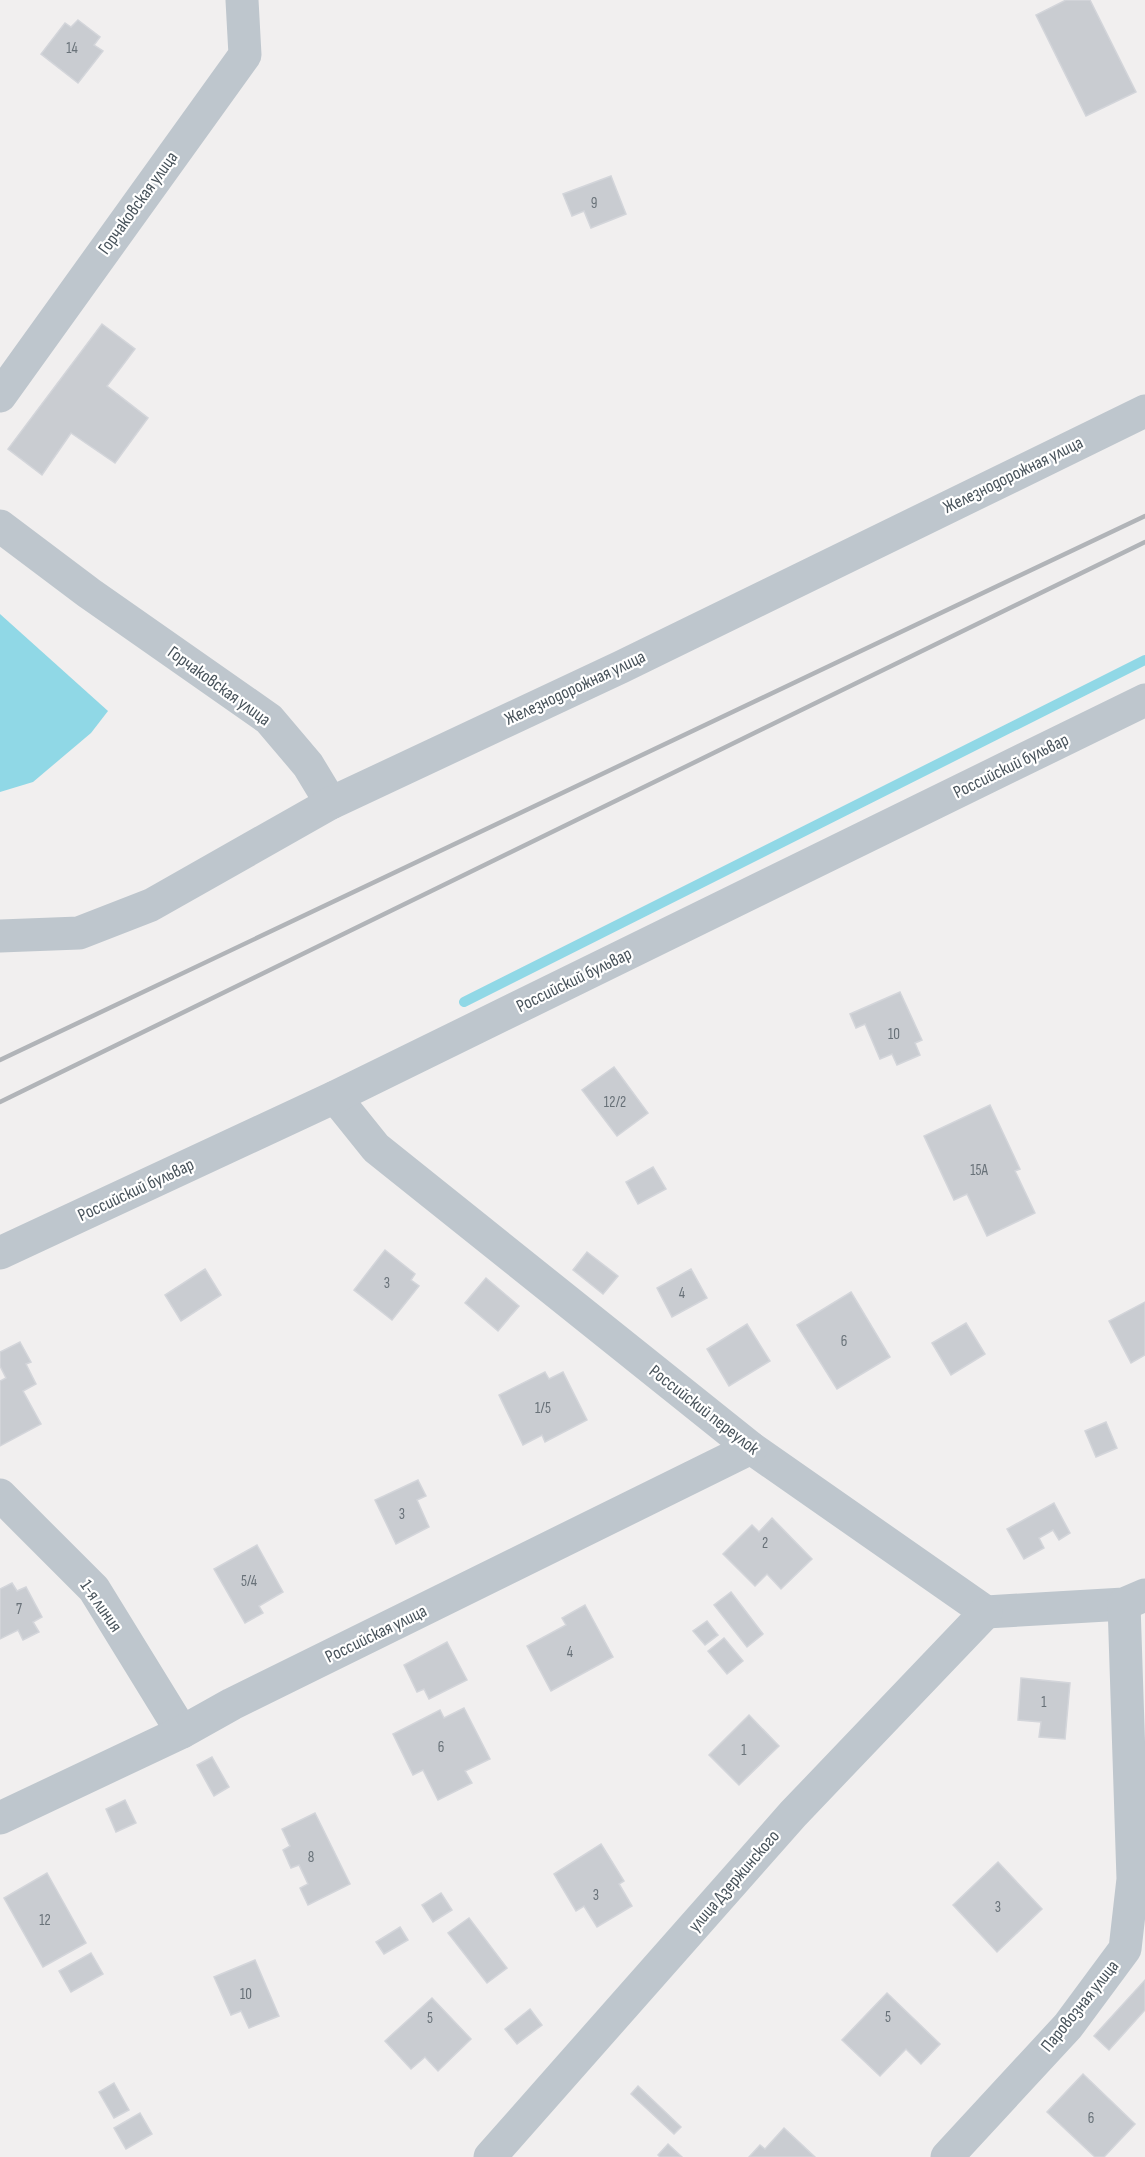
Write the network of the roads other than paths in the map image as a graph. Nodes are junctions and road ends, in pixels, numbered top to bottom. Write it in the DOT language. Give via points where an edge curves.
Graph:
graph roads {
  1 [pos="242,0"];
  2 [pos="0,396"];
  3 [pos="1145,411"];
  4 [pos="0,526"];
  5 [pos="1145,700"];
  6 [pos="331,803"];
  7 [pos="0,936"];
  8 [pos="335,1096"];
  9 [pos="0,1253"];
  10 [pos="751,1448"];
  11 [pos="0,1495"];
  12 [pos="1135,1600"];
  13 [pos="986,1612"];
  14 [pos="182,1732"];
  15 [pos="0,1818"];
  16 [pos="490,2157"];
  17 [pos="947,2157"];
  1 -- 2 [label="street, Горчаковская улица" via="245,56"];
  3 -- 6 [label="street, Железнодорожная улица" via="632,662"];
  4 -- 6 [label="street, Горчаковская улица" via="269,719 308,765"];
  5 -- 8 [label="street, Российский бульвар"];
  6 -- 7 [label="street, Железнодорожная улица" via="151,905 79,933"];
  8 -- 9 [label="street, Российский бульвар"];
  8 -- 10 [label="street, Российский переулок" via="376,1148"];
  10 -- 13 [label="street, Российский переулок"];
  10 -- 14 [label="street, Российская улица"];
  11 -- 14 [label="street, 1-я линия" via="94,1590"];
  12 -- 13 [label="street"];
  12 -- 17 [label="street, Паровозная улица" via="1133,1879 1125,1949 1068,2026"];
  13 -- 16 [label="street, улица Дзержинского" via="793,1814"];
  14 -- 15 [label="street, Российская улица"];
}
